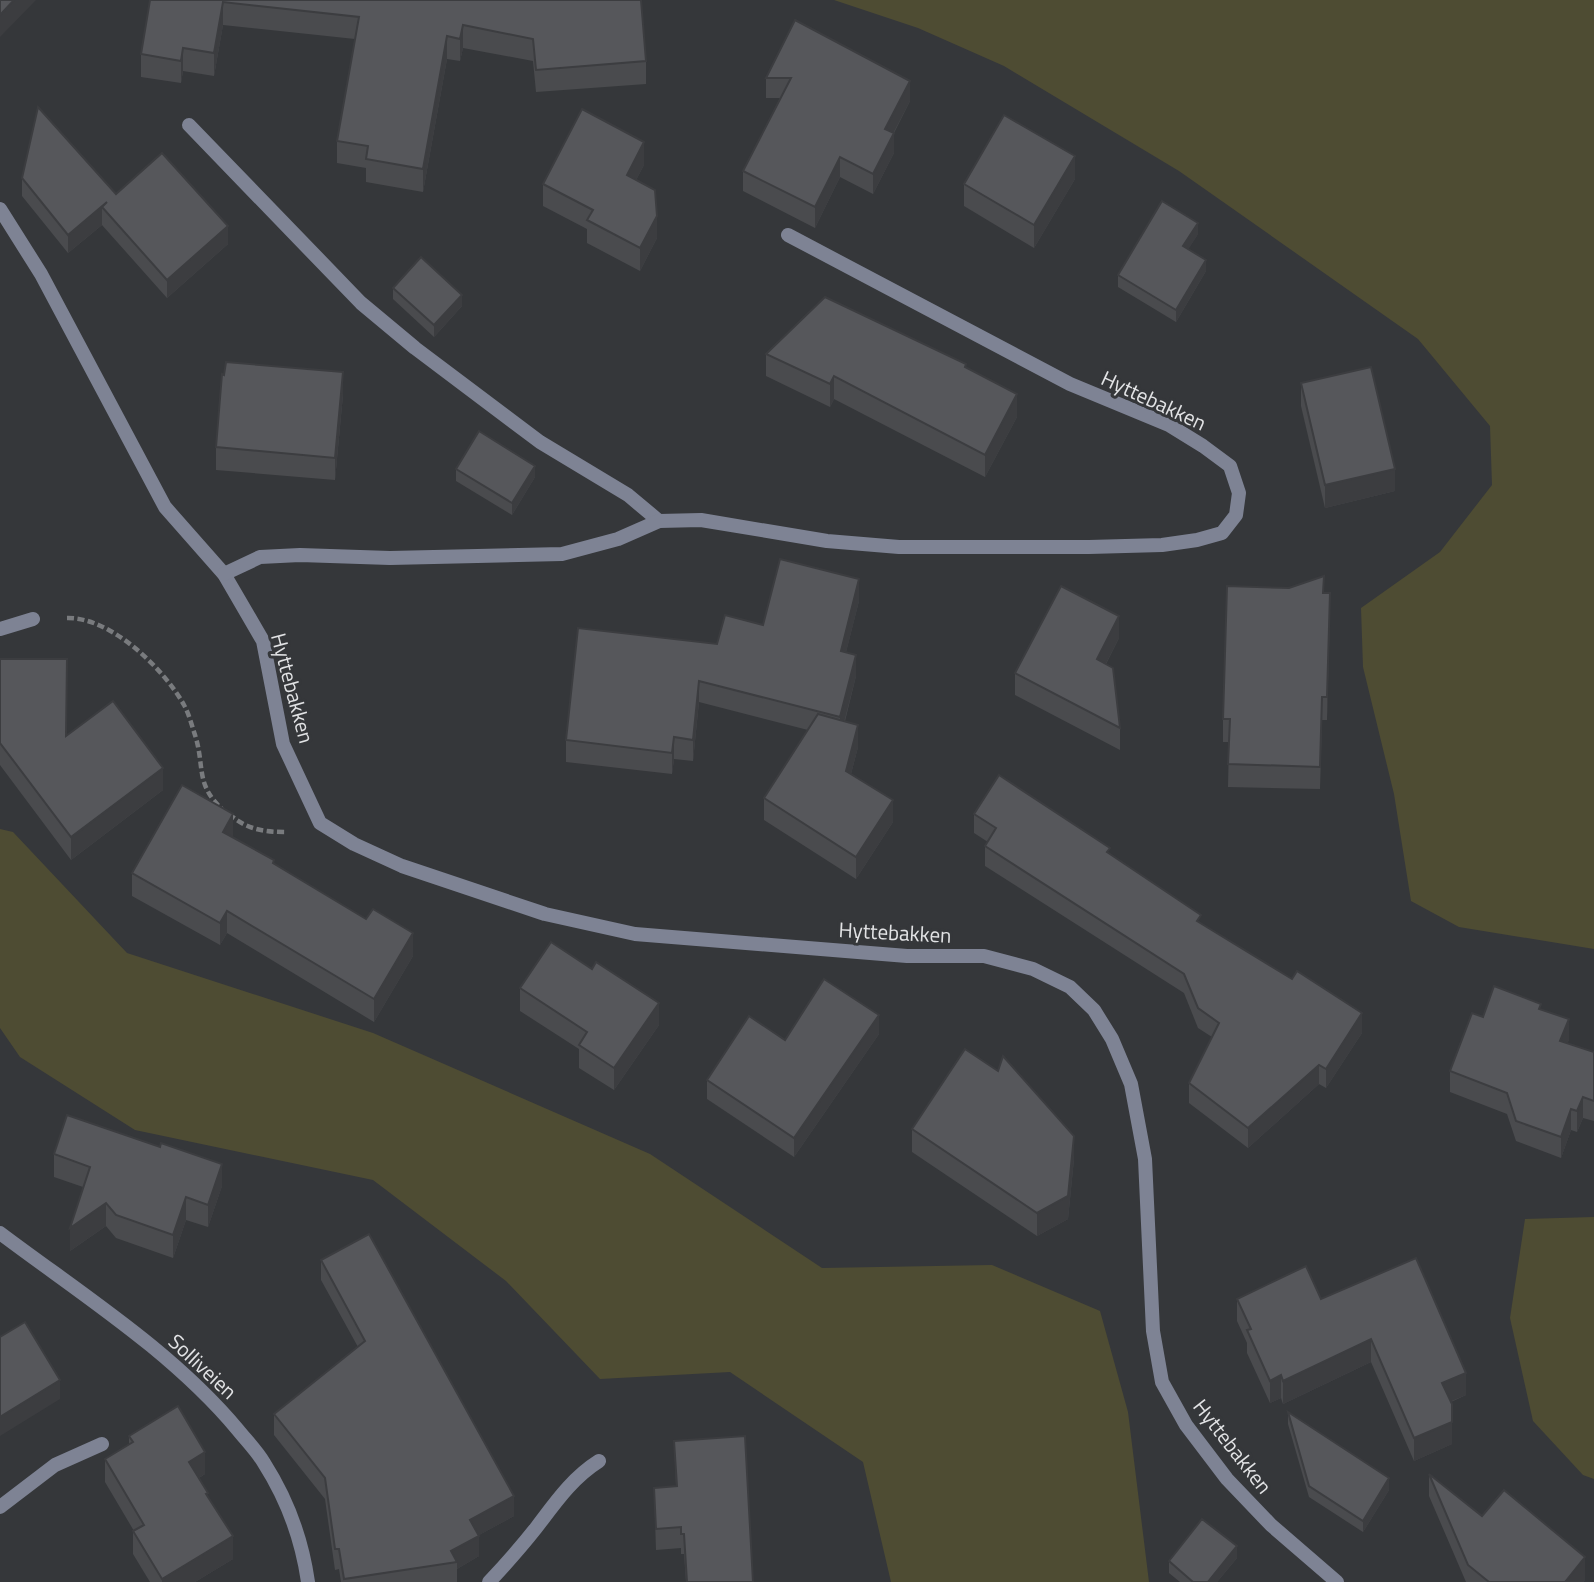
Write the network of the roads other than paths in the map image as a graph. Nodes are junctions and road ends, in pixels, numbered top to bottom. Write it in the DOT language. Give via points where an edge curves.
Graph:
graph roads {
  1 [pos="189,125"];
  2 [pos="0,209"];
  3 [pos="788,235"];
  4 [pos="659,521"];
  5 [pos="224,574"];
  6 [pos="33,619"];
  7 [pos="0,629"];
  8 [pos="0,1233"];
  9 [pos="102,1444"];
  10 [pos="599,1461"];
  11 [pos="0,1507"];
  12 [pos="308,1582"];
  13 [pos="489,1582"];
  14 [pos="1337,1582"];
  1 -- 4 [label="street" via="361,303 540,442 628,495"];
  2 -- 5 [label="street, Hyttebakken" via="41,274 166,507"];
  3 -- 4 [label="street, Hyttebakken" via="1070,384 1170,425 1230,466 1239,494 1236,515 1222,533 1197,540 1089,547 899,547 827,541 701,520"];
  4 -- 5 [label="street, Hyttebakken" via="618,540 562,554 260,557"];
  5 -- 14 [label="street, Hyttebakken" via="263,641 283,744 320,823 354,844 402,866 545,914 635,934 907,956 984,956 1033,969 1070,987 1094,1010 1112,1038 1131,1084 1145,1159 1153,1331 1162,1382 1186,1425 1227,1479 1271,1525"];
  6 -- 7 [label="street"];
  8 -- 12 [label="street, Solliveien" via="149,1345 220,1408 264,1461 287,1506"];
  9 -- 11 [label="street" via="55,1465"];
  10 -- 13 [label="street" via="570,1484"];
}
